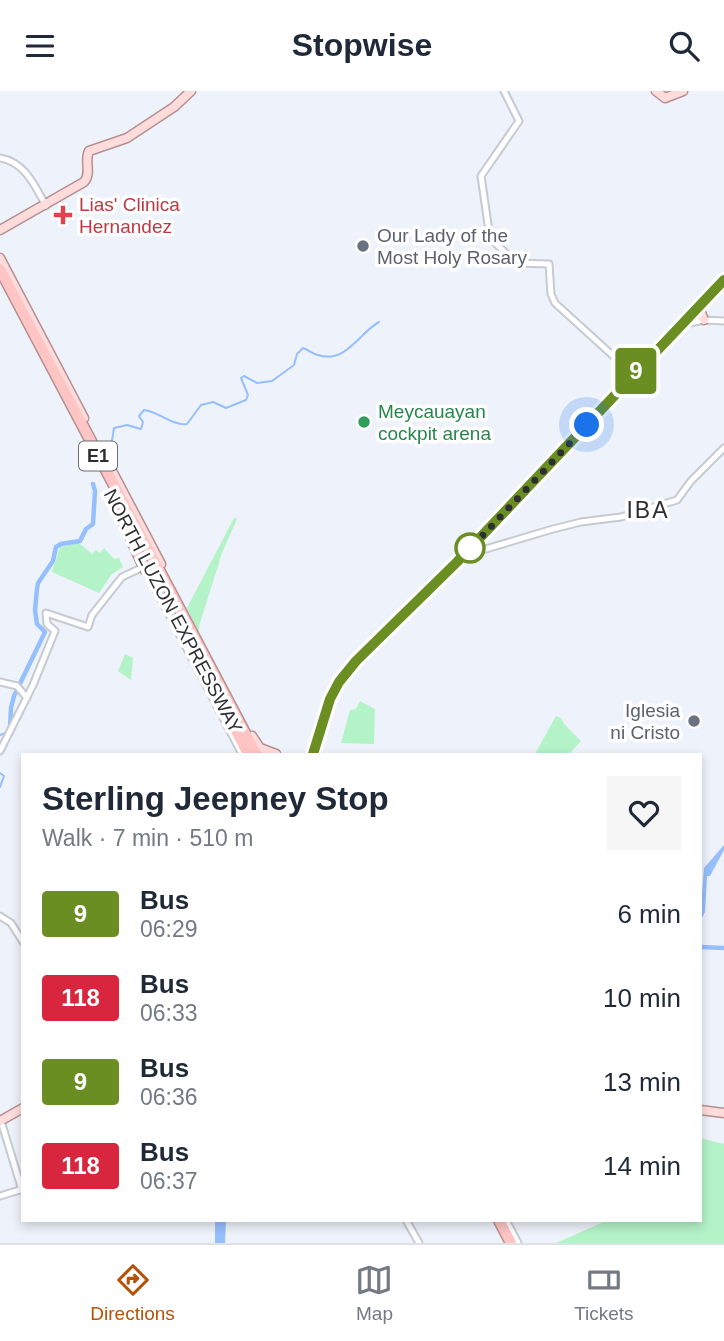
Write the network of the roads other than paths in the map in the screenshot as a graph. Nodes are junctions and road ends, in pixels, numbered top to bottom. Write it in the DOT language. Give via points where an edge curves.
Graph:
graph roads {
  1 [pos="191,91"];
  2 [pos="504,91"];
  3 [pos="656,91"];
  4 [pos="683,91"];
  5 [pos="0,158"];
  6 [pos="46,206"];
  7 [pos="0,230"];
  8 [pos="0,258"];
  9 [pos="0,269"];
  10 [pos="724,280"];
  11 [pos="0,282"];
  12 [pos="698,305"];
  13 [pos="688,316"];
  14 [pos="703,318"];
  15 [pos="724,319"];
  16 [pos="678,326"];
  17 [pos="633,374"];
  18 [pos="724,448"];
  19 [pos="112,496"];
  20 [pos="131,507"];
  21 [pos="457,562"];
  22 [pos="142,566"];
  23 [pos="177,607"];
  24 [pos="0,682"];
  25 [pos="27,698"];
  26 [pos="0,751"];
  27 [pos="241,753"];
  28 [pos="247,753"];
  29 [pos="255,753"];
  30 [pos="273,753"];
  31 [pos="313,753"];
  32 [pos="0,916"];
  33 [pos="21,939"];
  34 [pos="21,1109"];
  35 [pos="702,1110"];
  36 [pos="724,1112"];
  37 [pos="0,1121"];
  38 [pos="21,1187"];
  39 [pos="21,1190"];
  40 [pos="0,1196"];
  41 [pos="407,1222"];
  42 [pos="493,1222"];
  43 [pos="500,1222"];
  44 [pos="507,1222"];
  45 [pos="419,1243"];
  46 [pos="505,1243"];
  47 [pos="511,1243"];
  48 [pos="518,1243"];
  1 -- 6 [label="main road" via="127,138 89,151 87,179"];
  2 -- 17 [label="street" via="519,121 481,176 490,238 514,262 549,264 555,303"];
  3 -- 4 [label="main road" via="665,98"];
  5 -- 6 [label="street" via="21,167"];
  6 -- 7 [label="main road"];
  8 -- 20 [label="main road"];
  9 -- 23 [label="highway, NORTH LUZON EXPRESSWAY / E1"];
  10 -- 12 [label="main road"];
  11 -- 19 [label="highway, NORTH LUZON EXPRESSWAY / E1"];
  12 -- 13 [label="main road"];
  12 -- 14 [label="main road"];
  13 -- 14 [label="street"];
  13 -- 16 [label="main road"];
  14 -- 15 [label="street"];
  14 -- 16 [label="street"];
  16 -- 17 [label="main road"];
  17 -- 21 [label="main road"];
  18 -- 21 [label="street" via="677,500 621,517 573,523"];
  19 -- 22 [label="highway"];
  19 -- 28 [label="highway, NORTH LUZON EXPRESSWAY / E1"];
  20 -- 23 [label="highway"];
  20 -- 30 [label="main road" via="256,743"];
  21 -- 31 [label="main road" via="339,682"];
  22 -- 25 [label="street" via="122,577 88,627 46,613 47,624 55,631"];
  22 -- 27 [label="street"];
  23 -- 29 [label="highway, NORTH LUZON EXPRESSWAY / E1"];
  24 -- 25 [label="street" via="20,688"];
  25 -- 26 [label="street"];
  32 -- 33 [label="street"];
  34 -- 37 [label="main road"];
  35 -- 36 [label="main road"];
  37 -- 38 [label="street"];
  39 -- 40 [label="street"];
  41 -- 45 [label="street"];
  42 -- 46 [label="highway"];
  43 -- 47 [label="highway"];
  44 -- 48 [label="street"];
}
